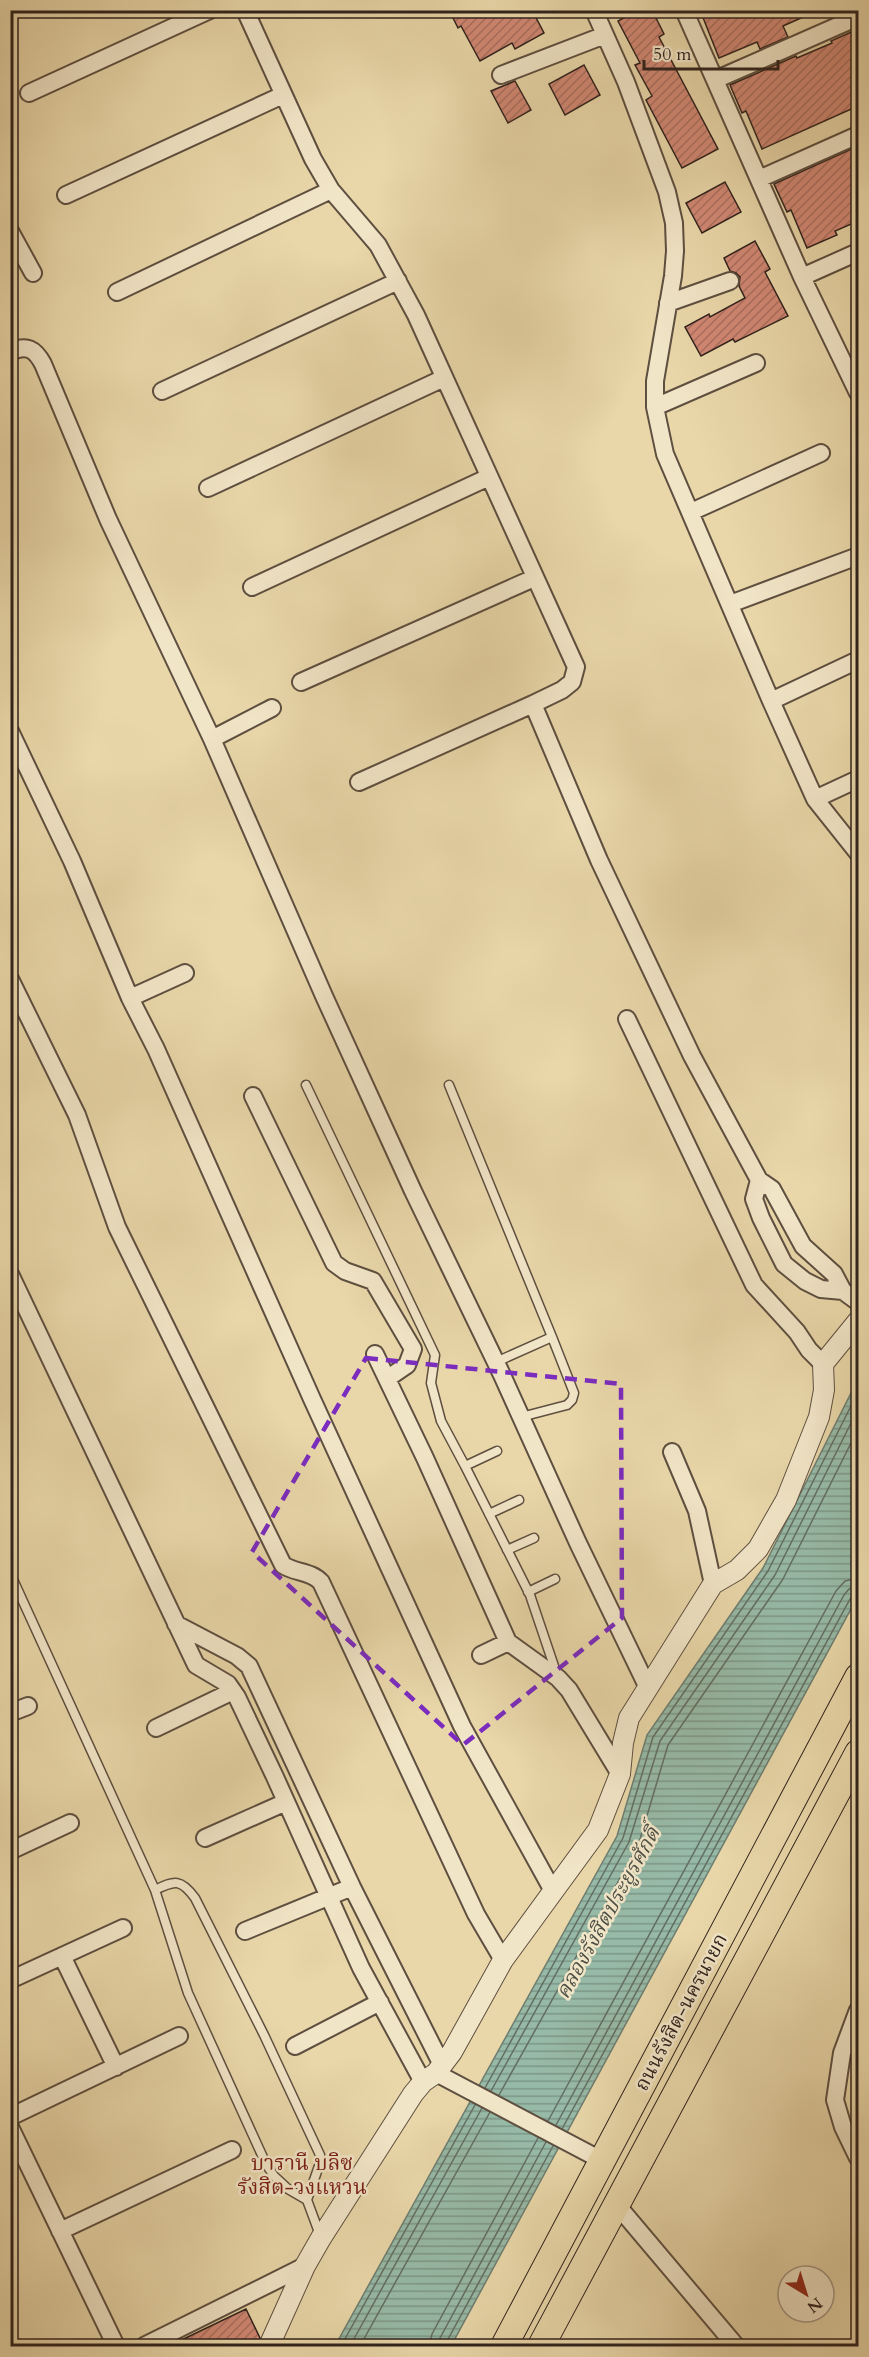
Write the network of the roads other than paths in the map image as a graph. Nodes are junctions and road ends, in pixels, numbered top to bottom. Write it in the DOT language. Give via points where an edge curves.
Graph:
graph roads {
  1 [pos="210,10"];
  2 [pos="245,10"];
  3 [pos="594,10"];
  4 [pos="684,10"];
  5 [pos="858,17"];
  6 [pos="605,35"];
  7 [pos="501,75"];
  8 [pos="715,80"];
  9 [pos="29,93"];
  10 [pos="283,95"];
  11 [pos="858,135"];
  12 [pos="759,179"];
  13 [pos="331,190"];
  14 [pos="66,195"];
  15 [pos="10,231"];
  16 [pos="858,252"];
  17 [pos="33,273"];
  18 [pos="802,277"];
  19 [pos="398,281"];
  20 [pos="730,281"];
  21 [pos="117,292"];
  22 [pos="668,303"];
  23 [pos="10,352"];
  24 [pos="756,363"];
  25 [pos="444,378"];
  26 [pos="162,391"];
  27 [pos="858,393"];
  28 [pos="655,407"];
  29 [pos="821,453"];
  30 [pos="489,477"];
  31 [pos="208,488"];
  32 [pos="691,512"];
  33 [pos="858,555"];
  34 [pos="534,579"];
  35 [pos="252,587"];
  36 [pos="730,604"];
  37 [pos="858,660"];
  38 [pos="301,682"];
  39 [pos="771,701"];
  40 [pos="534,704"];
  41 [pos="272,708"];
  42 [pos="10,730"];
  43 [pos="212,739"];
  44 [pos="858,779"];
  45 [pos="360,782"];
  46 [pos="815,799"];
  47 [pos="858,853"];
  48 [pos="185,973"];
  49 [pos="10,979"];
  50 [pos="130,998"];
  51 [pos="627,1019"];
  52 [pos="449,1084"];
  53 [pos="306,1085"];
  54 [pos="253,1096"];
  55 [pos="759,1180"];
  56 [pos="10,1274"];
  57 [pos="843,1291"];
  58 [pos="858,1302"];
  59 [pos="858,1321"];
  60 [pos="552,1337"];
  61 [pos="375,1354"];
  62 [pos="496,1362"];
  63 [pos="823,1364"];
  64 [pos="388,1378"];
  65 [pos="521,1417"];
  66 [pos="497,1451"];
  67 [pos="672,1452"];
  68 [pos="465,1466"];
  69 [pos="519,1500"];
  70 [pos="489,1514"];
  71 [pos="534,1538"];
  72 [pos="507,1550"];
  73 [pos="10,1573"];
  74 [pos="555,1579"];
  75 [pos="713,1584"];
  76 [pos="528,1592"];
  77 [pos="176,1624"];
  78 [pos="508,1642"];
  79 [pos="481,1655"];
  80 [pos="858,1677"];
  81 [pos="558,1678"];
  82 [pos="648,1688"];
  83 [pos="233,1691"];
  84 [pos="28,1706"];
  85 [pos="10,1713"];
  86 [pos="156,1728"];
  87 [pos="858,1753"];
  88 [pos="620,1774"];
  89 [pos="286,1802"];
  90 [pos="70,1823"];
  91 [pos="205,1838"];
  92 [pos="10,1851"];
  93 [pos="352,1887"];
  94 [pos="155,1890"];
  95 [pos="552,1891"];
  96 [pos="328,1897"];
  97 [pos="123,1928"];
  98 [pos="245,1931"];
  99 [pos="62,1956"];
  100 [pos="503,1959"];
  101 [pos="10,1980"];
  102 [pos="380,2002"];
  103 [pos="858,2010"];
  104 [pos="179,2036"];
  105 [pos="295,2046"];
  106 [pos="116,2067"];
  107 [pos="434,2073"];
  108 [pos="10,2117"];
  109 [pos="10,2127"];
  110 [pos="232,2150"];
  111 [pos="596,2157"];
  112 [pos="858,2158"];
  113 [pos="307,2200"];
  114 [pos="616,2205"];
  115 [pos="60,2231"];
  116 [pos="321,2238"];
  117 [pos="305,2266"];
  118 [pos="117,2346"];
  119 [pos="144,2346"];
  120 [pos="269,2346"];
  121 [pos="504,2346"];
  122 [pos="541,2346"];
  123 [pos="736,2346"];
  1 -- 9 [label="street"];
  2 -- 10 [label="street"];
  3 -- 6 [label="street"];
  4 -- 8 [label="street"];
  5 -- 8 [label="street"];
  6 -- 7 [label="street"];
  6 -- 22 [label="street" via="667,192 675,251"];
  8 -- 12 [label="street"];
  10 -- 13 [label="street"];
  10 -- 14 [label="street"];
  11 -- 12 [label="street"];
  12 -- 18 [label="street"];
  13 -- 19 [label="street" via="378,245"];
  13 -- 21 [label="street"];
  15 -- 17 [label="street"];
  16 -- 18 [label="street"];
  18 -- 27 [label="street"];
  19 -- 25 [label="street"];
  19 -- 26 [label="street"];
  20 -- 22 [label="street"];
  22 -- 28 [label="street" via="655,381"];
  23 -- 43 [label="street" via="31,348 37,352 108,519"];
  24 -- 28 [label="street"];
  25 -- 30 [label="street"];
  25 -- 31 [label="street"];
  28 -- 32 [label="street" via="665,454"];
  29 -- 32 [label="street"];
  30 -- 34 [label="street"];
  30 -- 35 [label="street"];
  32 -- 36 [label="street"];
  33 -- 36 [label="street"];
  34 -- 38 [label="street"];
  34 -- 40 [label="street" via="576,667 572,682"];
  36 -- 39 [label="street"];
  37 -- 39 [label="street"];
  39 -- 46 [label="street"];
  40 -- 45 [label="street"];
  40 -- 55 [label="street" via="599,860 692,1056"];
  41 -- 43 [label="street"];
  42 -- 50 [label="street" via="72,861"];
  43 -- 62 [label="street" via="328,1007"];
  44 -- 46 [label="street"];
  46 -- 47 [label="street"];
  48 -- 50 [label="street"];
  49 -- 100 [label="street" via="77,1115 117,1227 283,1564 316,1576 321,1582 477,1914"];
  50 -- 95 [label="street" via="462,1726"];
  51 -- 63 [label="street" via="754,1285"];
  52 -- 60 [label="lane"];
  53 -- 68 [label="lane" via="435,1355 431,1383 441,1422"];
  54 -- 64 [label="street" via="334,1263 373,1281 413,1349 407,1365"];
  55 -- 57 [label="street" via="772,1189 803,1246 834,1274"];
  55 -- 57 [label="street" via="754,1199 784,1264 821,1289"];
  56 -- 77 [label="street"];
  57 -- 58 [label="street"];
  59 -- 63 [label="street"];
  60 -- 62 [label="lane"];
  60 -- 65 [label="lane" via="574,1393 572,1400 567,1405"];
  61 -- 64 [label="street"];
  62 -- 65 [label="street"];
  63 -- 75 [label="street" via="819,1417 786,1500 758,1549 737,1570"];
  64 -- 78 [label="street"];
  65 -- 82 [label="street"];
  66 -- 68 [label="lane"];
  67 -- 75 [label="street" via="697,1511"];
  68 -- 70 [label="lane"];
  69 -- 70 [label="lane"];
  70 -- 72 [label="lane"];
  71 -- 72 [label="lane"];
  72 -- 76 [label="lane"];
  73 -- 94 [label="lane"];
  74 -- 76 [label="lane"];
  75 -- 82 [label="street"];
  76 -- 81 [label="lane"];
  77 -- 83 [label="street" via="196,1665"];
  77 -- 93 [label="street" via="249,1666"];
  78 -- 79 [label="street"];
  78 -- 81 [label="street"];
  80 -- 111 [label="main road, ถนนรังสิต-นครนายก"];
  81 -- 88 [label="street"];
  82 -- 88 [label="street" via="629,1718"];
  83 -- 86 [label="street"];
  83 -- 89 [label="street"];
  84 -- 85 [label="street"];
  87 -- 114 [label="main road, ถนนรังสิต-นครนายก"];
  88 -- 95 [label="street" via="598,1830"];
  89 -- 91 [label="street"];
  89 -- 96 [label="street"];
  90 -- 92 [label="street"];
  93 -- 96 [label="street"];
  93 -- 107 [label="street"];
  94 -- 113 [label="lane" via="188,1993 266,2164 281,2182"];
  94 -- 113 [label="lane" via="177,1882 186,1885 264,2035 320,2155"];
  95 -- 100 [label="street"];
  96 -- 98 [label="street"];
  96 -- 102 [label="street"];
  97 -- 99 [label="street"];
  99 -- 101 [label="street"];
  99 -- 106 [label="street"];
  100 -- 107 [label="street" via="452,2052"];
  102 -- 105 [label="street"];
  102 -- 107 [label="street"];
  103 -- 112 [label="street" via="842,2053 835,2100"];
  104 -- 106 [label="street"];
  106 -- 108 [label="street"];
  107 -- 111 [label="street"];
  107 -- 116 [label="street" via="413,2094"];
  109 -- 115 [label="street"];
  110 -- 115 [label="street"];
  111 -- 121 [label="main road, ถนนรังสิต-นครนายก"];
  113 -- 116 [label="lane"];
  114 -- 122 [label="main road, ถนนรังสิต-นครนายก"];
  114 -- 123 [label="street"];
  115 -- 118 [label="street"];
  116 -- 117 [label="street"];
  117 -- 119 [label="street"];
  117 -- 120 [label="street"];
}
